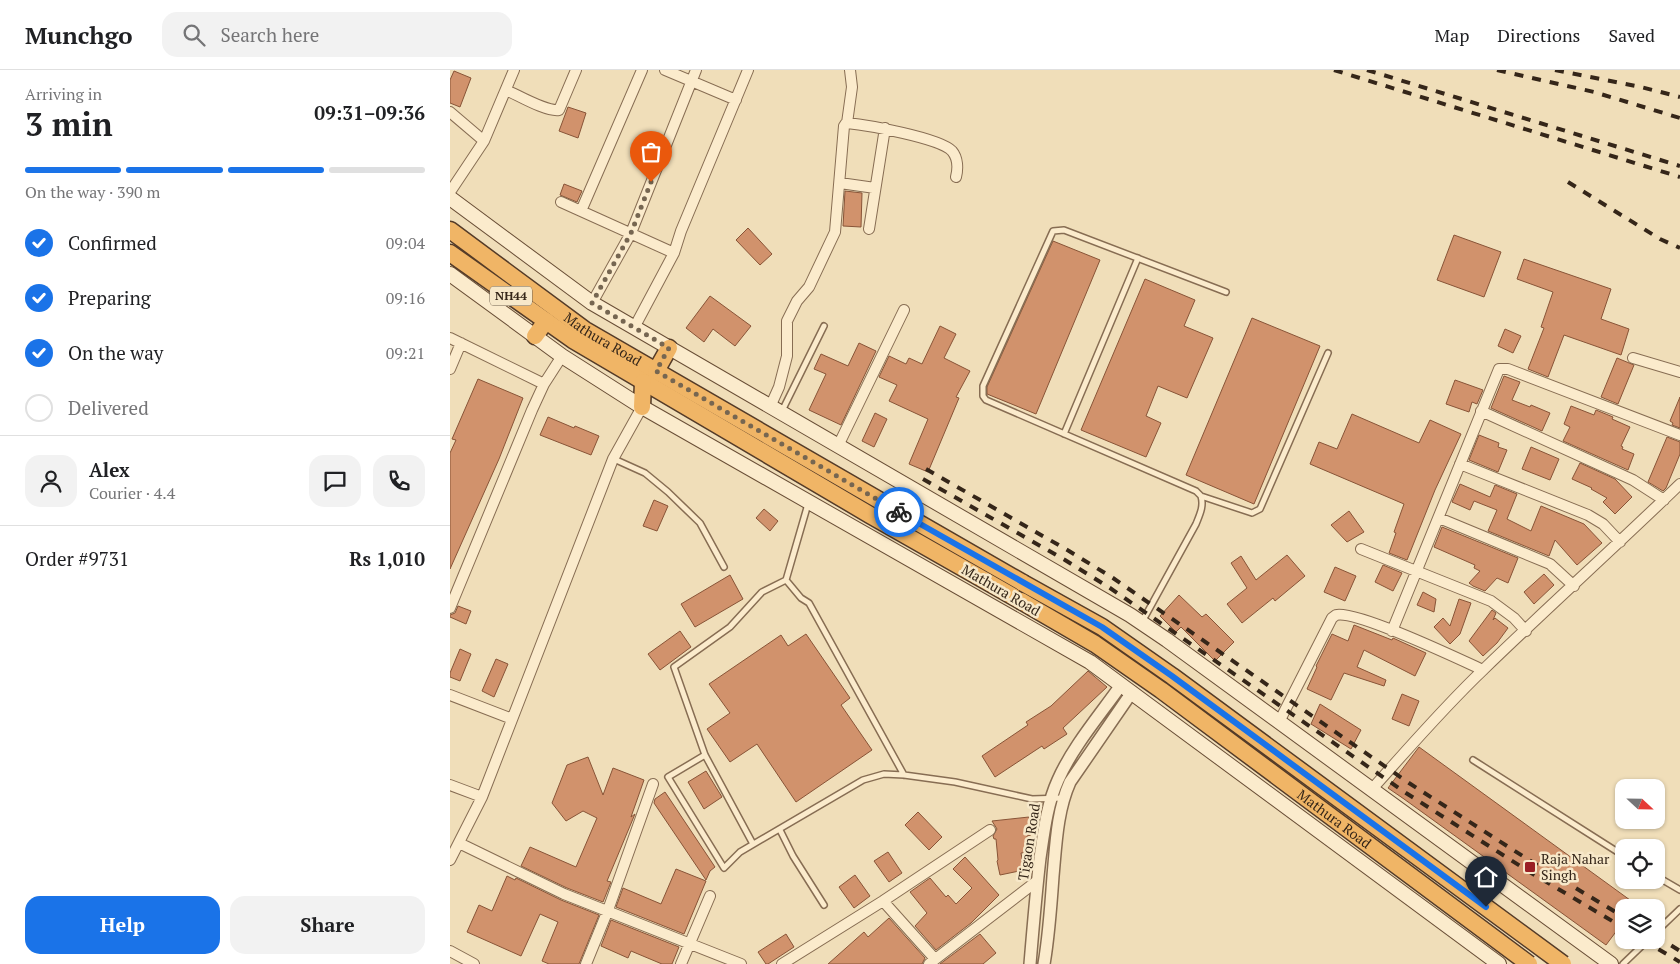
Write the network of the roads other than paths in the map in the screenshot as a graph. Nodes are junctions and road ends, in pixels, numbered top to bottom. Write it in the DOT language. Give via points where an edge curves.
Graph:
graph roads {
  1 [pos="514,70"];
  2 [pos="576,70"];
  3 [pos="642,70"];
  4 [pos="665,70"];
  5 [pos="696,70"];
  6 [pos="748,70"];
  7 [pos="850,70"];
  8 [pos="692,81"];
  9 [pos="506,90"];
  10 [pos="736,100"];
  11 [pos="450,112"];
  12 [pos="848,122"];
  13 [pos="884,128"];
  14 [pos="484,141"];
  15 [pos="956,177"];
  16 [pos="840,183"];
  17 [pos="875,188"];
  18 [pos="450,192"];
  19 [pos="450,198"];
  20 [pos="561,202"];
  21 [pos="582,211"];
  22 [pos="869,229"];
  23 [pos="450,230"];
  24 [pos="631,233"];
  25 [pos="450,253"];
  26 [pos="674,253"];
  27 [pos="1138,258"];
  28 [pos="450,274"];
  29 [pos="1226,292"];
  30 [pos="592,303"];
  31 [pos="904,310"];
  32 [pos="546,321"];
  33 [pos="824,326"];
  34 [pos="634,328"];
  35 [pos="535,336"];
  36 [pos="450,338"];
  37 [pos="461,343"];
  38 [pos="669,348"];
  39 [pos="1328,353"];
  40 [pos="562,356"];
  41 [pos="1633,358"];
  42 [pos="450,369"];
  43 [pos="656,371"];
  44 [pos="1680,372"];
  45 [pos="643,382"];
  46 [pos="544,384"];
  47 [pos="642,407"];
  48 [pos="776,410"];
  49 [pos="1481,411"];
  50 [pos="1064,434"];
  51 [pos="1680,435"];
  52 [pos="838,446"];
  53 [pos="613,459"];
  54 [pos="1460,464"];
  55 [pos="1680,484"];
  56 [pos="1200,496"];
  57 [pos="1664,500"];
  58 [pos="808,501"];
  59 [pos="1439,518"];
  60 [pos="1620,542"];
  61 [pos="1362,549"];
  62 [pos="724,567"];
  63 [pos="1417,573"];
  64 [pos="786,580"];
  65 [pos="1574,586"];
  66 [pos="450,608"];
  67 [pos="1141,622"];
  68 [pos="1392,631"];
  69 [pos="1526,631"];
  70 [pos="1483,670"];
  71 [pos="1127,689"];
  72 [pos="450,695"];
  73 [pos="512,719"];
  74 [pos="1279,722"];
  75 [pos="705,755"];
  76 [pos="1473,760"];
  77 [pos="904,775"];
  78 [pos="653,784"];
  79 [pos="450,785"];
  80 [pos="1372,790"];
  81 [pos="482,798"];
  82 [pos="1051,798"];
  83 [pos="1063,798"];
  84 [pos="780,830"];
  85 [pos="990,830"];
  86 [pos="459,843"];
  87 [pos="753,844"];
  88 [pos="1615,850"];
  89 [pos="450,860"];
  90 [pos="1037,881"];
  91 [pos="1665,881"];
  92 [pos="1680,890"];
  93 [pos="710,896"];
  94 [pos="883,901"];
  95 [pos="824,905"];
  96 [pos="1680,909"];
  97 [pos="608,910"];
  98 [pos="1665,923"];
  99 [pos="690,943"];
  100 [pos="1639,949"];
  101 [pos="450,951"];
  102 [pos="932,962"];
  103 [pos="474,964"];
  104 [pos="586,964"];
  105 [pos="681,964"];
  106 [pos="741,964"];
  107 [pos="782,964"];
  108 [pos="1030,964"];
  109 [pos="1044,964"];
  110 [pos="1498,964"];
  111 [pos="1529,964"];
  112 [pos="1563,964"];
  113 [pos="1611,964"];
  114 [pos="1624,964"];
  1 -- 9 [label="street"];
  2 -- 9 [label="street" via="559,110 549,109"];
  3 -- 21 [label="street"];
  4 -- 8 [label="street"];
  5 -- 8 [label="street"];
  6 -- 10 [label="street"];
  7 -- 12 [label="street" via="852,87"];
  8 -- 10 [label="street"];
  8 -- 24 [label="street"];
  9 -- 14 [label="street"];
  10 -- 26 [label="street"];
  11 -- 14 [label="street"];
  12 -- 13 [label="street"];
  12 -- 16 [label="street" via="844,126"];
  13 -- 15 [label="street" via="952,151 957,163"];
  13 -- 17 [label="street"];
  14 -- 18 [label="street"];
  16 -- 17 [label="street"];
  16 -- 48 [label="street" via="835,232 809,287 787,321 787,356 778,387"];
  17 -- 22 [label="street"];
  19 -- 30 [label="main road"];
  20 -- 21 [label="street"];
  21 -- 24 [label="street"];
  23 -- 43 [label="highway, Mathura Road / NH44" via="586,330"];
  24 -- 26 [label="street"];
  24 -- 30 [label="street"];
  25 -- 32 [label="highway, Mathura Road / NH44"];
  26 -- 34 [label="street"];
  27 -- 29 [label="lane"];
  27 -- 50 [label="lane"];
  27 -- 50 [label="lane" via="1064,230 1053,231 983,386 986,400"];
  28 -- 35 [label="main road"];
  30 -- 34 [label="main road"];
  31 -- 52 [label="street"];
  32 -- 35 [label="highway"];
  32 -- 45 [label="highway, Mathura Road / NH44"];
  33 -- 48 [label="lane"];
  34 -- 38 [label="main road"];
  35 -- 40 [label="main road"];
  36 -- 37 [label="street"];
  37 -- 42 [label="street"];
  37 -- 46 [label="street"];
  38 -- 43 [label="highway"];
  38 -- 48 [label="main road"];
  39 -- 56 [label="lane" via="1260,509 1247,512"];
  40 -- 46 [label="street"];
  40 -- 47 [label="main road"];
  41 -- 44 [label="street"];
  43 -- 112 [label="highway, Mathura Road / NH44, bridge" via="1102,627"];
  45 -- 47 [label="highway"];
  45 -- 111 [label="highway, Mathura Road / NH44, bridge" via="1095,644"];
  46 -- 66 [label="street"];
  47 -- 53 [label="street"];
  47 -- 58 [label="main road"];
  48 -- 52 [label="main road"];
  49 -- 51 [label="street" via="1496,374 1502,368"];
  49 -- 54 [label="street"];
  49 -- 57 [label="street" via="1633,480"];
  50 -- 56 [label="lane" via="1196,491"];
  52 -- 67 [label="main road"];
  53 -- 62 [label="lane" via="644,473 700,523"];
  53 -- 73 [label="street"];
  54 -- 59 [label="street"];
  54 -- 60 [label="street" via="1588,516 1603,524"];
  55 -- 57 [label="street"];
  56 -- 67 [label="lane" via="1203,503 1196,524"];
  57 -- 60 [label="street"];
  58 -- 64 [label="lane"];
  58 -- 71 [label="main road" via="1090,662"];
  59 -- 63 [label="street"];
  59 -- 65 [label="street" via="1541,559 1556,567"];
  60 -- 65 [label="street"];
  61 -- 63 [label="street"];
  63 -- 68 [label="street"];
  63 -- 69 [label="street" via="1490,601"];
  64 -- 75 [label="lane" via="762,592 730,627 674,667"];
  64 -- 77 [label="lane" via="809,603"];
  65 -- 69 [label="street"];
  67 -- 74 [label="main road"];
  68 -- 70 [label="street"];
  68 -- 74 [label="street" via="1347,615 1332,618"];
  69 -- 70 [label="street"];
  70 -- 80 [label="street"];
  71 -- 82 [label="street, Tigaon Road" via="1077,746"];
  71 -- 83 [label="street, Tigaon Road"];
  71 -- 110 [label="main road"];
  72 -- 73 [label="street"];
  73 -- 81 [label="street"];
  74 -- 80 [label="main road"];
  75 -- 87 [label="lane"];
  75 -- 87 [label="lane" via="668,777 724,868"];
  76 -- 88 [label="lane"];
  77 -- 82 [label="lane" via="955,782 1032,799"];
  77 -- 84 [label="lane" via="884,774 863,780"];
  78 -- 97 [label="street"];
  79 -- 81 [label="street"];
  80 -- 113 [label="main road"];
  81 -- 86 [label="street"];
  82 -- 83 [label="lane"];
  82 -- 90 [label="street, Tigaon Road"];
  83 -- 109 [label="street, Tigaon Road"];
  84 -- 87 [label="lane"];
  84 -- 95 [label="lane"];
  85 -- 94 [label="street"];
  86 -- 89 [label="street"];
  86 -- 97 [label="street" via="564,894"];
  90 -- 102 [label="street"];
  90 -- 108 [label="street, Tigaon Road"];
  91 -- 92 [label="lane"];
  93 -- 99 [label="street"];
  94 -- 102 [label="street"];
  94 -- 107 [label="street"];
  96 -- 98 [label="lane"];
  97 -- 99 [label="street"];
  97 -- 104 [label="street"];
  99 -- 105 [label="street"];
  99 -- 106 [label="street"];
  100 -- 114 [label="lane"];
  101 -- 103 [label="street"];
}
